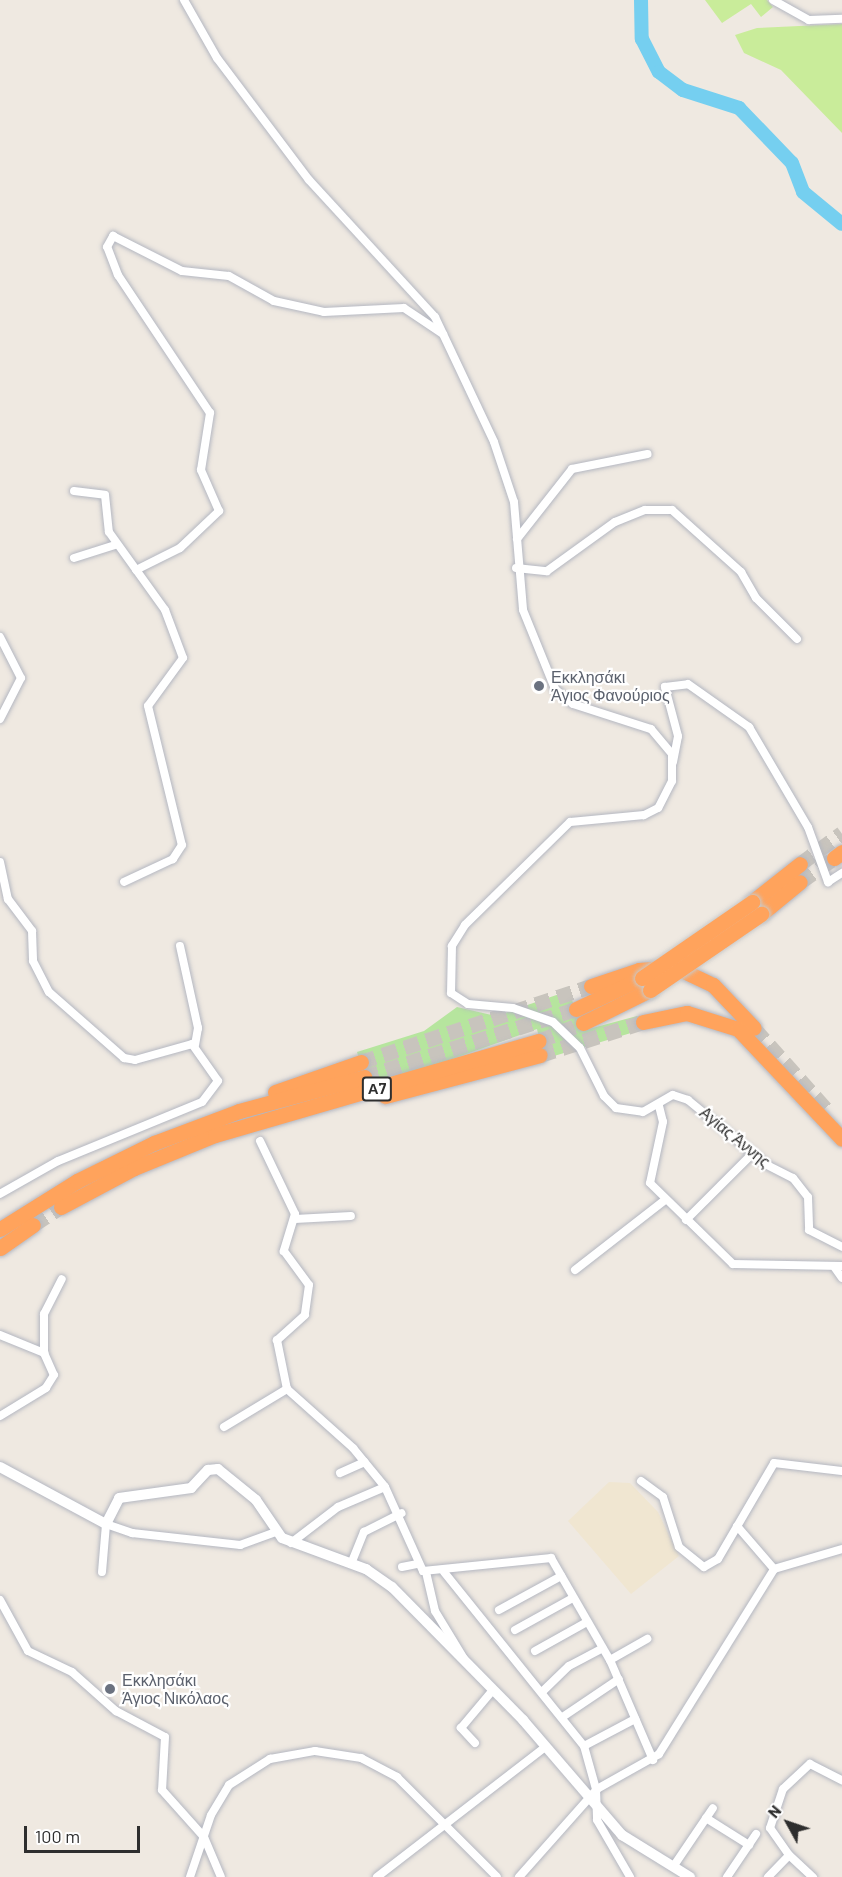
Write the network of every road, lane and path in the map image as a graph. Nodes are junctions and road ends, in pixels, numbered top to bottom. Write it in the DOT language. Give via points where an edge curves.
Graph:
graph roads {
  1 [pos="184,0"];
  2 [pos="773,0"];
  3 [pos="842,19"];
  4 [pos="443,334"];
  5 [pos="648,454"];
  6 [pos="74,490"];
  7 [pos="517,539"];
  8 [pos="115,545"];
  9 [pos="74,558"];
  10 [pos="516,568"];
  11 [pos="136,570"];
  12 [pos="0,637"];
  13 [pos="797,639"];
  14 [pos="0,719"];
  15 [pos="673,762"];
  16 [pos="0,862"];
  17 [pos="800,864"];
  18 [pos="842,873"];
  19 [pos="124,882"];
  20 [pos="800,882"];
  21 [pos="756,908"];
  22 [pos="180,946"];
  23 [pos="591,986"];
  24 [pos="580,1016"];
  25 [pos="643,1023"];
  26 [pos="754,1028"];
  27 [pos="195,1045"];
  28 [pos="539,1048"];
  29 [pos="362,1070"];
  30 [pos="659,1106"];
  31 [pos="827,1110"];
  32 [pos="842,1129"];
  33 [pos="842,1139"];
  34 [pos="260,1141"];
  35 [pos="753,1153"];
  36 [pos="0,1194"];
  37 [pos="665,1200"];
  38 [pos="61,1207"];
  39 [pos="351,1216"];
  40 [pos="295,1219"];
  41 [pos="686,1220"];
  42 [pos="33,1225"];
  43 [pos="0,1229"];
  44 [pos="842,1247"];
  45 [pos="0,1248"];
  46 [pos="838,1267"];
  47 [pos="575,1270"];
  48 [pos="842,1278"];
  49 [pos="62,1279"];
  50 [pos="0,1335"];
  51 [pos="44,1353"];
  52 [pos="287,1389"];
  53 [pos="0,1416"];
  54 [pos="224,1427"];
  55 [pos="365,1462"];
  56 [pos="0,1467"];
  57 [pos="842,1471"];
  58 [pos="340,1473"];
  59 [pos="640,1481"];
  60 [pos="385,1487"];
  61 [pos="402,1513"];
  62 [pos="106,1524"];
  63 [pos="737,1526"];
  64 [pos="276,1532"];
  65 [pos="291,1543"];
  66 [pos="842,1549"];
  67 [pos="351,1564"];
  68 [pos="418,1564"];
  69 [pos="402,1567"];
  70 [pos="774,1569"];
  71 [pos="102,1572"];
  72 [pos="426,1572"];
  73 [pos="444,1572"];
  74 [pos="561,1576"];
  75 [pos="573,1598"];
  76 [pos="0,1600"];
  77 [pos="499,1610"];
  78 [pos="587,1622"];
  79 [pos="515,1630"];
  80 [pos="647,1639"];
  81 [pos="603,1648"];
  82 [pos="535,1651"];
  83 [pos="610,1660"];
  84 [pos="466,1662"];
  85 [pos="619,1678"];
  86 [pos="492,1691"];
  87 [pos="543,1691"];
  88 [pos="564,1716"];
  89 [pos="635,1719"];
  90 [pos="475,1743"];
  91 [pos="584,1746"];
  92 [pos="545,1747"];
  93 [pos="653,1760"];
  94 [pos="842,1780"];
  95 [pos="597,1789"];
  96 [pos="592,1801"];
  97 [pos="713,1808"];
  98 [pos="706,1818"];
  99 [pos="446,1823"];
  100 [pos="756,1834"];
  101 [pos="204,1837"];
  102 [pos="749,1845"];
  103 [pos="789,1855"];
  104 [pos="673,1867"];
  105 [pos="190,1877"];
  106 [pos="221,1877"];
  107 [pos="377,1877"];
  108 [pos="497,1877"];
  109 [pos="519,1877"];
  110 [pos="630,1877"];
  111 [pos="690,1877"];
  112 [pos="727,1877"];
  113 [pos="768,1877"];
  114 [pos="813,1877"];
  1 -- 4 [label="street" via="217,58 309,180 422,297"];
  2 -- 3 [label="street" via="808,20"];
  4 -- 7 [label="street" via="494,442 514,502"];
  4 -- 11 [label="street" via="404,308 324,312 274,301 228,276 182,271 113,236 107,247 118,275 210,413 201,470 219,511 180,549"];
  5 -- 7 [label="street" via="572,469"];
  6 -- 8 [label="street" via="105,495 106,519"];
  7 -- 10 [label="street"];
  8 -- 9 [label="street"];
  8 -- 11 [label="street"];
  10 -- 13 [label="street" via="547,571 615,522 655,508 672,510 741,572 756,598"];
  10 -- 15 [label="street" via="533,644 558,693 573,704 651,729 669,748"];
  11 -- 19 [label="street" via="165,610 183,658 148,706 183,836 173,859"];
  12 -- 14 [label="street" via="21,678"];
  15 -- 18 [label="street" via="678,736 665,687 688,684 749,726 808,827 828,882"];
  15 -- 30 [label="street, Αγίας Άννης" via="670,789 658,808 640,815 570,822 465,925 452,946 448,986 455,997 553,1022 580,1048 610,1103 624,1111"];
  16 -- 27 [label="street" via="8,899 32,931 38,976 79,1020 130,1060"];
  17 -- 21 [label="highway"];
  20 -- 21 [label="highway"];
  21 -- 24 [label="highway, bridge" via="646,984"];
  22 -- 27 [label="street" via="197,1016"];
  23 -- 26 [label="highway" via="639,970 675,967 713,985"];
  25 -- 33 [label="highway" via="687,1012 738,1029"];
  27 -- 36 [label="street" via="218,1077 208,1099 48,1166"];
  28 -- 38 [label="highway" via="438,1084 215,1135 134,1168"];
  29 -- 43 [label="highway, Α7" via="181,1132 77,1181"];
  30 -- 35 [label="street, Αγίας Άννης" via="673,1095 686,1100"];
  30 -- 37 [label="street" via="663,1122 649,1182"];
  31 -- 32 [label="highway"];
  34 -- 40 [label="street"];
  35 -- 41 [label="street"];
  35 -- 44 [label="street, Αγίας Άννης" via="805,1190 811,1232"];
  37 -- 41 [label="street"];
  37 -- 47 [label="street"];
  39 -- 40 [label="street"];
  40 -- 52 [label="street" via="283,1244 310,1292 305,1316 277,1340"];
  41 -- 46 [label="street" via="739,1268"];
  42 -- 45 [label="highway"];
  46 -- 48 [label="street"];
  49 -- 51 [label="street" via="44,1314"];
  50 -- 51 [label="street"];
  51 -- 53 [label="street" via="53,1369 51,1384"];
  52 -- 54 [label="street"];
  52 -- 55 [label="street"];
  55 -- 58 [label="street"];
  55 -- 60 [label="street"];
  56 -- 62 [label="street"];
  57 -- 63 [label="street" via="774,1463"];
  59 -- 63 [label="street" via="664,1499 678,1544 699,1565 716,1562"];
  60 -- 61 [label="street"];
  60 -- 65 [label="street" via="338,1507"];
  61 -- 67 [label="street" via="364,1532"];
  61 -- 68 [label="street"];
  62 -- 64 [label="street" via="132,1533 240,1545"];
  62 -- 64 [label="street" via="119,1498 196,1486 214,1468 248,1491"];
  62 -- 71 [label="street"];
  63 -- 70 [label="street"];
  64 -- 65 [label="street"];
  65 -- 67 [label="street"];
  66 -- 70 [label="street"];
  67 -- 84 [label="street" via="392,1587"];
  68 -- 69 [label="street"];
  68 -- 72 [label="street"];
  70 -- 93 [label="street"];
  72 -- 73 [label="street"];
  72 -- 84 [label="street" via="435,1611"];
  73 -- 74 [label="street" via="543,1556"];
  73 -- 87 [label="street"];
  74 -- 75 [label="street"];
  74 -- 77 [label="street"];
  75 -- 78 [label="street"];
  75 -- 79 [label="street"];
  76 -- 101 [label="street" via="28,1651 72,1672 116,1711 165,1737 162,1790"];
  78 -- 81 [label="street"];
  78 -- 82 [label="street"];
  80 -- 83 [label="street"];
  81 -- 83 [label="street"];
  81 -- 87 [label="street" via="570,1666"];
  83 -- 85 [label="street"];
  84 -- 86 [label="street"];
  85 -- 88 [label="street"];
  85 -- 89 [label="street"];
  86 -- 90 [label="street" via="461,1728"];
  86 -- 92 [label="street"];
  87 -- 88 [label="street"];
  88 -- 91 [label="street"];
  89 -- 91 [label="street"];
  89 -- 93 [label="street"];
  91 -- 95 [label="street"];
  92 -- 96 [label="street"];
  92 -- 99 [label="street"];
  93 -- 95 [label="street"];
  94 -- 103 [label="street" via="810,1764 783,1789 770,1828"];
  95 -- 96 [label="street"];
  96 -- 104 [label="street" via="626,1839"];
  96 -- 109 [label="street"];
  96 -- 110 [label="street" via="602,1833"];
  97 -- 98 [label="street"];
  98 -- 102 [label="street"];
  98 -- 104 [label="street"];
  99 -- 101 [label="street" via="377,1765 349,1755 307,1752 270,1759 237,1778 220,1798"];
  99 -- 107 [label="street"];
  99 -- 108 [label="street"];
  100 -- 102 [label="street"];
  101 -- 105 [label="street"];
  101 -- 106 [label="street"];
  102 -- 112 [label="street"];
  103 -- 113 [label="street"];
  103 -- 114 [label="street"];
  104 -- 111 [label="street"];
}
